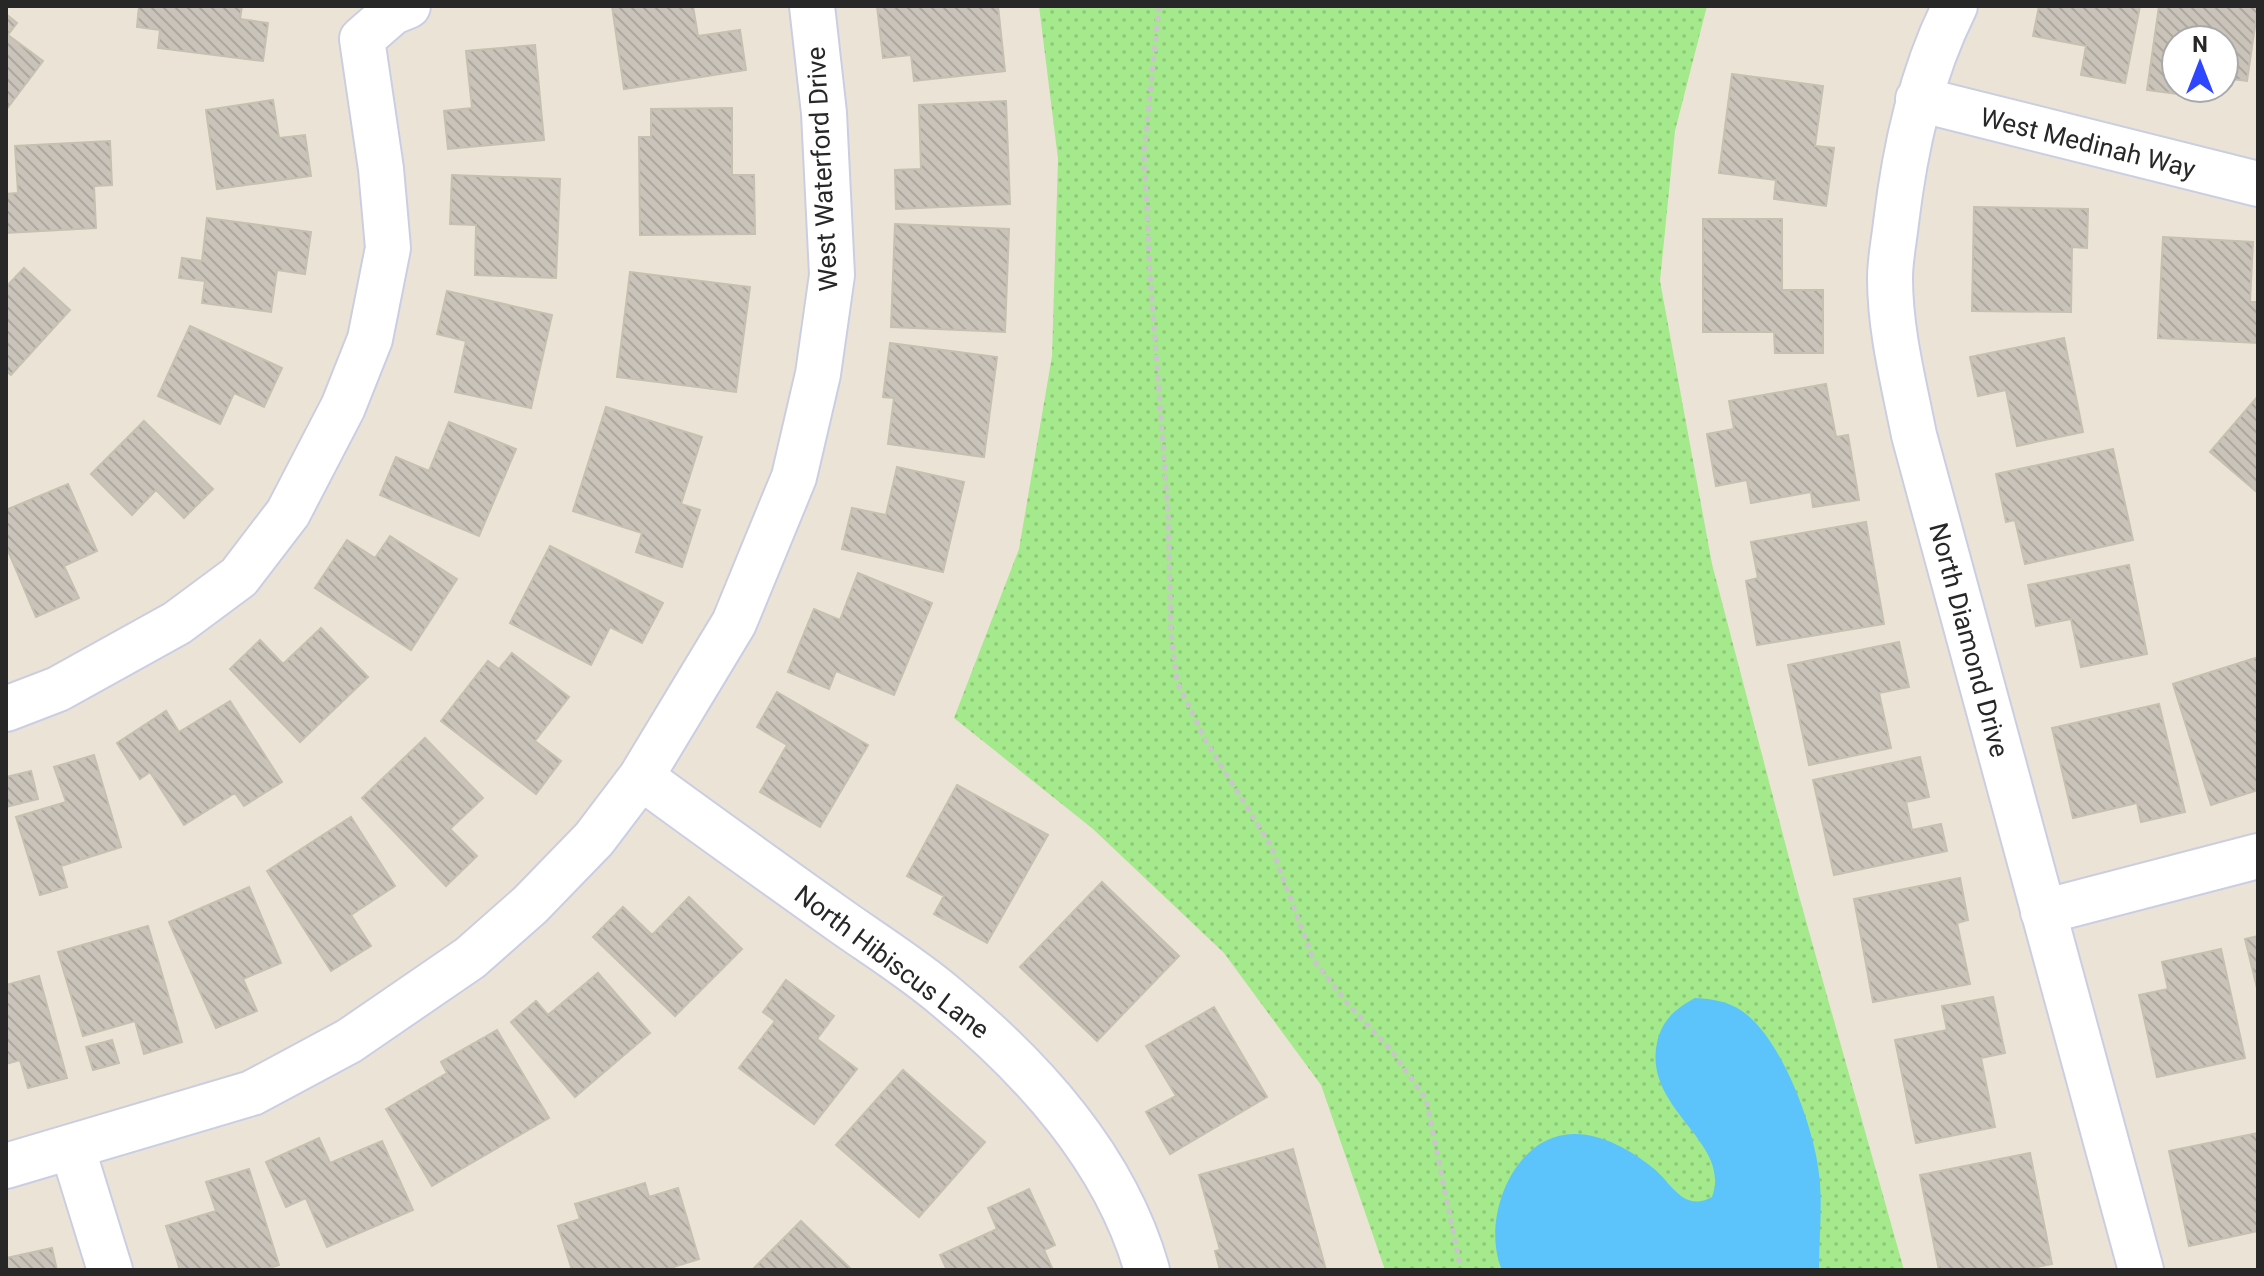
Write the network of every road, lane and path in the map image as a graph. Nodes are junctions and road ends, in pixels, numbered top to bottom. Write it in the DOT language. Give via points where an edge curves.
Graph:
graph roads {
  1 [pos="408,6"];
  2 [pos="812,6"];
  3 [pos="1159,6"];
  4 [pos="1955,6"];
  5 [pos="1918,99"];
  6 [pos="2258,184"];
  7 [pos="6,709"];
  8 [pos="641,777"];
  9 [pos="2258,856"];
  10 [pos="2043,912"];
  11 [pos="72,1147"];
  12 [pos="6,1166"];
  13 [pos="110,1270"];
  14 [pos="1147,1270"];
  15 [pos="1461,1270"];
  16 [pos="2141,1270"];
  1 -- 7 [label="street" via="362,39 388,248 370,339 343,407 288,513 239,577 177,623 58,689"];
  2 -- 8 [label="street, West Waterford Drive" via="824,113 832,275 818,374 794,477 734,623"];
  3 -- 15 [label="path" via="1144,153 1177,682 1207,743 1271,846 1313,959 1426,1099"];
  4 -- 5 [label="street, North Diamond Drive"];
  5 -- 6 [label="street, West Medinah Way"];
  5 -- 10 [label="street, North Diamond Drive" via="1890,277 1894,330 1914,435"];
  8 -- 11 [label="street, West Waterford Drive" via="594,839 530,905 470,958 349,1041 252,1093"];
  8 -- 14 [label="street, North Hibiscus Lane" via="944,995 1021,1063 1078,1130 1139,1241"];
  9 -- 10 [label="street"];
  10 -- 16 [label="street, North Diamond Drive"];
  11 -- 12 [label="street, West Waterford Drive"];
  11 -- 13 [label="street"];
}
